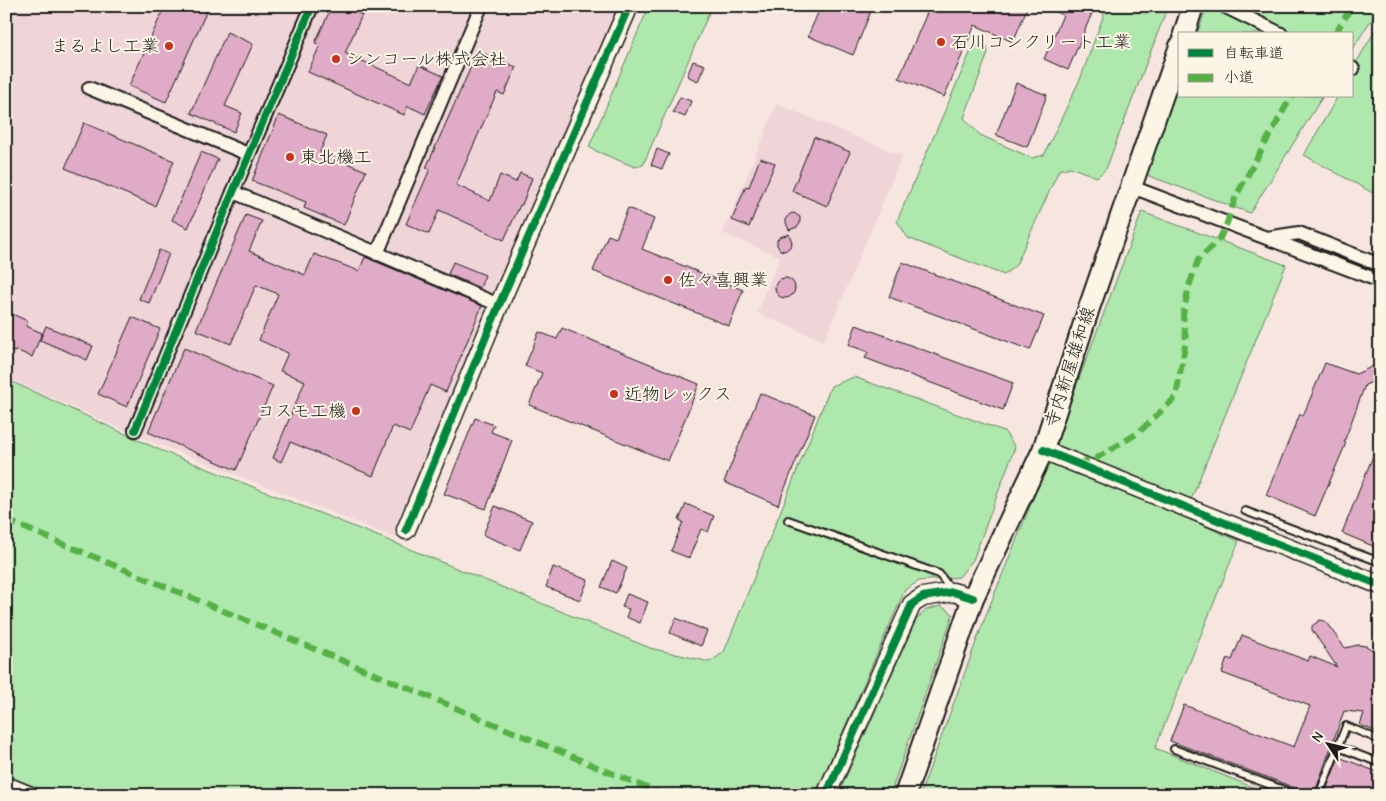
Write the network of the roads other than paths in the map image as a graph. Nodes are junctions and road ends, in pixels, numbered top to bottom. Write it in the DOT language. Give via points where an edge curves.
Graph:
graph roads {
  1 [pos="312,6"];
  2 [pos="481,6"];
  3 [pos="629,6"];
  4 [pos="1193,6"];
  5 [pos="1224,6"];
  6 [pos="1185,32"];
  7 [pos="1277,32"];
  8 [pos="1178,52"];
  9 [pos="89,88"];
  10 [pos="248,154"];
  11 [pos="1132,187"];
  12 [pos="233,192"];
  13 [pos="1268,238"];
  14 [pos="377,254"];
  15 [pos="1380,265"];
  16 [pos="1380,280"];
  17 [pos="499,305"];
  18 [pos="135,430"];
  19 [pos="1043,450"];
  20 [pos="1245,511"];
  21 [pos="788,520"];
  22 [pos="406,530"];
  23 [pos="1380,562"];
  24 [pos="1380,585"];
  25 [pos="953,592"];
  26 [pos="973,598"];
  27 [pos="1380,740"];
  28 [pos="1338,747"];
  29 [pos="1174,749"];
  30 [pos="1380,763"];
  31 [pos="6,786"];
  32 [pos="28,795"];
  33 [pos="826,795"];
  34 [pos="905,795"];
  35 [pos="1297,795"];
  36 [pos="1319,795"];
  1 -- 10 [label="street"];
  2 -- 14 [label="street"];
  3 -- 17 [label="street"];
  4 -- 6 [label="main road"];
  5 -- 7 [label="street"];
  8 -- 11 [label="main road, 寺内新屋雄和線"];
  9 -- 10 [label="street"];
  10 -- 12 [label="street"];
  11 -- 13 [label="street"];
  11 -- 19 [label="main road, 寺内新屋雄和線"];
  12 -- 14 [label="street"];
  12 -- 18 [label="street"];
  13 -- 15 [label="street" via="1299,234"];
  13 -- 16 [label="street"];
  14 -- 17 [label="street"];
  17 -- 22 [label="street"];
  19 -- 24 [label="street"];
  19 -- 26 [label="main road, 寺内新屋雄和線"];
  20 -- 23 [label="lane"];
  21 -- 25 [label="lane" via="939,574"];
  25 -- 26 [label="street"];
  25 -- 33 [label="street" via="922,597 912,604"];
  26 -- 34 [label="main road, 寺内新屋雄和線"];
  27 -- 28 [label="lane" via="1346,726"];
  28 -- 30 [label="lane"];
  28 -- 36 [label="lane"];
  29 -- 35 [label="lane"];
  31 -- 32 [label="street"];
}
